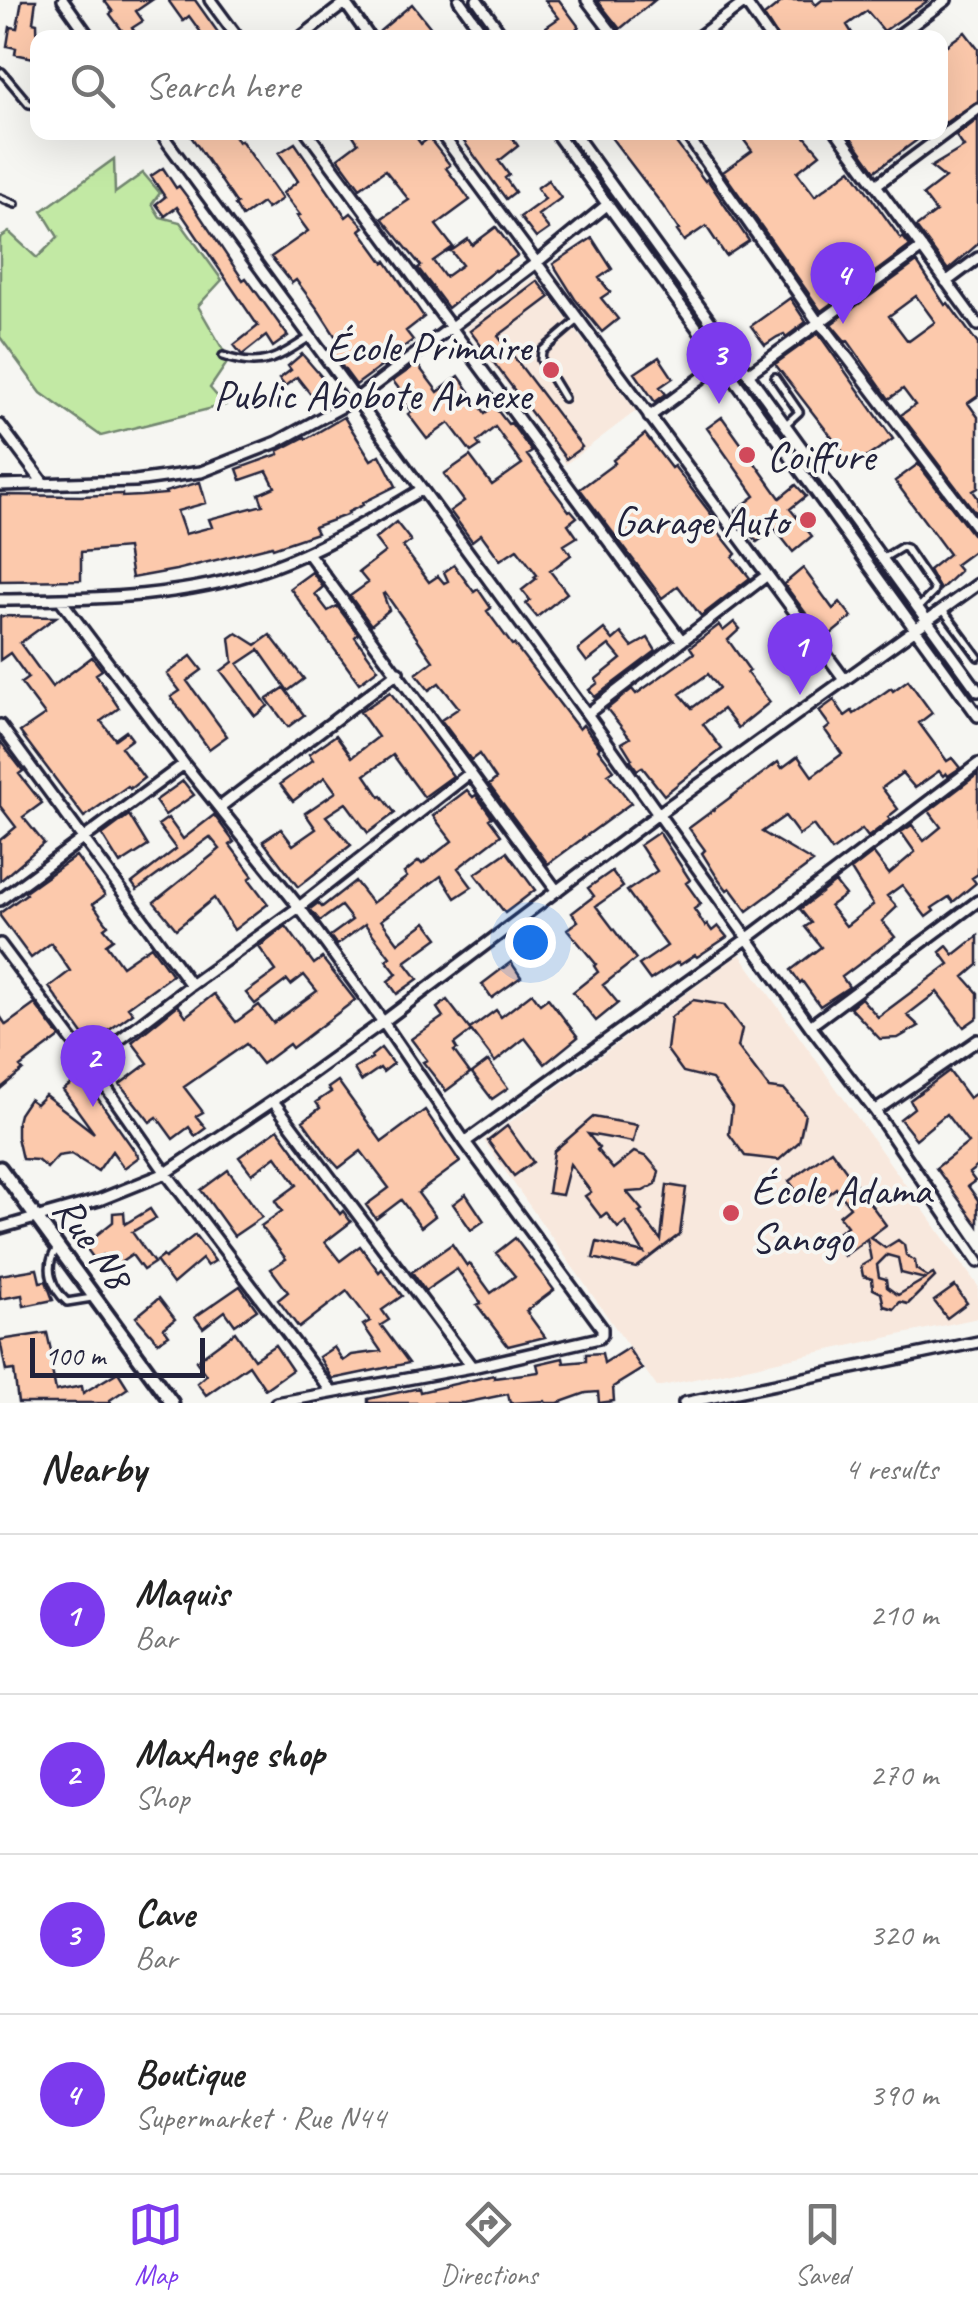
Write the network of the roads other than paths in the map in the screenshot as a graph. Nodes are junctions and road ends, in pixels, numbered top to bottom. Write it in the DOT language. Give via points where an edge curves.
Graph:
graph roads {
  1 [pos="63,0"];
  2 [pos="210,0"];
  3 [pos="459,0"];
  4 [pos="477,0"];
  5 [pos="588,0"];
  6 [pos="946,0"];
  7 [pos="746,1"];
  8 [pos="344,2"];
  9 [pos="84,30"];
  10 [pos="232,30"];
  11 [pos="310,30"];
  12 [pos="364,30"];
  13 [pos="480,30"];
  14 [pos="498,30"];
  15 [pos="610,30"];
  16 [pos="708,30"];
  17 [pos="765,30"];
  18 [pos="906,30"];
  19 [pos="2,72"];
  20 [pos="30,104"];
  21 [pos="978,109"];
  22 [pos="948,131"];
  23 [pos="169,140"];
  24 [pos="313,140"];
  25 [pos="446,140"];
  26 [pos="562,140"];
  27 [pos="579,140"];
  28 [pos="692,140"];
  29 [pos="843,140"];
  30 [pos="936,140"];
  31 [pos="876,185"];
  32 [pos="0,198"];
  33 [pos="14,204"];
  34 [pos="608,204"];
  35 [pos="922,248"];
  36 [pos="978,258"];
  37 [pos="536,263"];
  38 [pos="946,282"];
  39 [pos="578,320"];
  40 [pos="818,322"];
  41 [pos="978,325"];
  42 [pos="450,328"];
  43 [pos="310,338"];
  44 [pos="223,356"];
  45 [pos="723,362"];
  46 [pos="748,374"];
  47 [pos="776,378"];
  48 [pos="564,398"];
  49 [pos="356,399"];
  50 [pos="649,417"];
  51 [pos="0,425"];
  52 [pos="785,425"];
  53 [pos="0,484"];
  54 [pos="44,484"];
  55 [pos="422,490"];
  56 [pos="978,529"];
  57 [pos="308,553"];
  58 [pos="882,559"];
  59 [pos="766,576"];
  60 [pos="978,584"];
  61 [pos="60,599"];
  62 [pos="0,600"];
  63 [pos="918,608"];
  64 [pos="944,610"];
  65 [pos="928,622"];
  66 [pos="916,629"];
  67 [pos="682,641"];
  68 [pos="978,658"];
  69 [pos="398,672"];
  70 [pos="845,680"];
  71 [pos="978,692"];
  72 [pos="586,714"];
  73 [pos="978,716"];
  74 [pos="0,725"];
  75 [pos="184,764"];
  76 [pos="978,764"];
  77 [pos="470,773"];
  78 [pos="220,807"];
  79 [pos="658,814"];
  80 [pos="85,839"];
  81 [pos="557,891"];
  82 [pos="0,900"];
  83 [pos="978,901"];
  84 [pos="299,907"];
  85 [pos="748,938"];
  86 [pos="0,944"];
  87 [pos="191,984"];
  88 [pos="383,1022"];
  89 [pos="810,1026"];
  90 [pos="978,1040"];
  91 [pos="89,1063"];
  92 [pos="272,1101"];
  93 [pos="875,1110"];
  94 [pos="465,1142"];
  95 [pos="0,1168"];
  96 [pos="166,1173"];
  97 [pos="37,1220"];
  98 [pos="0,1228"];
  99 [pos="58,1248"];
  100 [pos="978,1262"];
  101 [pos="94,1298"];
  102 [pos="978,1342"];
  103 [pos="472,1368"];
  104 [pos="331,1392"];
  105 [pos="172,1403"];
  106 [pos="276,1403"];
  107 [pos="684,1403"];
  1 -- 9 [label="street"];
  2 -- 10 [label="street"];
  3 -- 13 [label="street"];
  4 -- 14 [label="street"];
  5 -- 15 [label="street"];
  6 -- 18 [label="street"];
  7 -- 16 [label="street"];
  7 -- 17 [label="street"];
  8 -- 11 [label="street"];
  8 -- 12 [label="street"];
  19 -- 20 [label="lane"];
  21 -- 22 [label="street"];
  23 -- 43 [label="street"];
  24 -- 42 [label="street"];
  25 -- 37 [label="street"];
  26 -- 34 [label="street"];
  27 -- 46 [label="street"];
  28 -- 40 [label="street"];
  29 -- 31 [label="street"];
  30 -- 31 [label="street"];
  31 -- 35 [label="street"];
  32 -- 33 [label="lane"];
  34 -- 37 [label="street"];
  34 -- 45 [label="street"];
  35 -- 38 [label="street"];
  35 -- 40 [label="street"];
  36 -- 38 [label="street"];
  37 -- 39 [label="street"];
  37 -- 42 [label="street"];
  38 -- 41 [label="street"];
  39 -- 48 [label="lane" via="542,351"];
  39 -- 50 [label="street"];
  40 -- 46 [label="street"];
  40 -- 56 [label="street"];
  42 -- 49 [label="street"];
  42 -- 67 [label="street"];
  43 -- 44 [label="lane" via="269,361"];
  43 -- 49 [label="street"];
  45 -- 50 [label="street"];
  45 -- 66 [label="street"];
  46 -- 52 [label="street"];
  47 -- 52 [label="lane" via="799,412"];
  49 -- 54 [label="street" via="277,442 202,472"];
  49 -- 55 [label="street"];
  50 -- 59 [label="street"];
  51 -- 54 [label="street"];
  52 -- 58 [label="street"];
  53 -- 54 [label="street"];
  55 -- 57 [label="street"];
  55 -- 72 [label="street"];
  57 -- 61 [label="street" via="207,585"];
  57 -- 69 [label="street"];
  58 -- 63 [label="street"];
  58 -- 63 [label="lane" via="906,548 934,589"];
  59 -- 67 [label="street"];
  59 -- 70 [label="street"];
  60 -- 64 [label="street"];
  61 -- 62 [label="street"];
  61 -- 75 [label="street"];
  63 -- 65 [label="street"];
  64 -- 65 [label="street"];
  64 -- 68 [label="lane"];
  65 -- 66 [label="street"];
  65 -- 71 [label="street"];
  66 -- 70 [label="street"];
  66 -- 73 [label="street"];
  67 -- 72 [label="street"];
  69 -- 77 [label="street"];
  69 -- 78 [label="street"];
  70 -- 79 [label="street"];
  72 -- 79 [label="street"];
  74 -- 80 [label="street"];
  75 -- 78 [label="street"];
  75 -- 80 [label="street"];
  76 -- 85 [label="street"];
  77 -- 81 [label="street"];
  77 -- 84 [label="street"];
  78 -- 84 [label="street"];
  79 -- 81 [label="street"];
  79 -- 85 [label="street"];
  80 -- 82 [label="street"];
  80 -- 87 [label="street"];
  81 -- 88 [label="street"];
  83 -- 89 [label="street"];
  84 -- 87 [label="street"];
  84 -- 88 [label="street"];
  85 -- 89 [label="street"];
  85 -- 94 [label="street"];
  86 -- 91 [label="street"];
  87 -- 91 [label="street"];
  88 -- 92 [label="street"];
  88 -- 94 [label="street"];
  89 -- 93 [label="street"];
  90 -- 93 [label="street"];
  91 -- 96 [label="street"];
  92 -- 96 [label="street"];
  92 -- 103 [label="street"];
  93 -- 100 [label="street"];
  94 -- 103 [label="street" via="602,1328 598,1338"];
  95 -- 97 [label="street, Rue N8"];
  96 -- 97 [label="street"];
  96 -- 104 [label="street"];
  97 -- 98 [label="street"];
  97 -- 99 [label="street, Rue N8"];
  99 -- 101 [label="street, Rue N8"];
  99 -- 101 [label="lane" via="50,1273 61,1297"];
  101 -- 105 [label="street, Rue N8"];
  102 -- 107 [label="street"];
  103 -- 104 [label="street"];
  104 -- 106 [label="street"];
}
